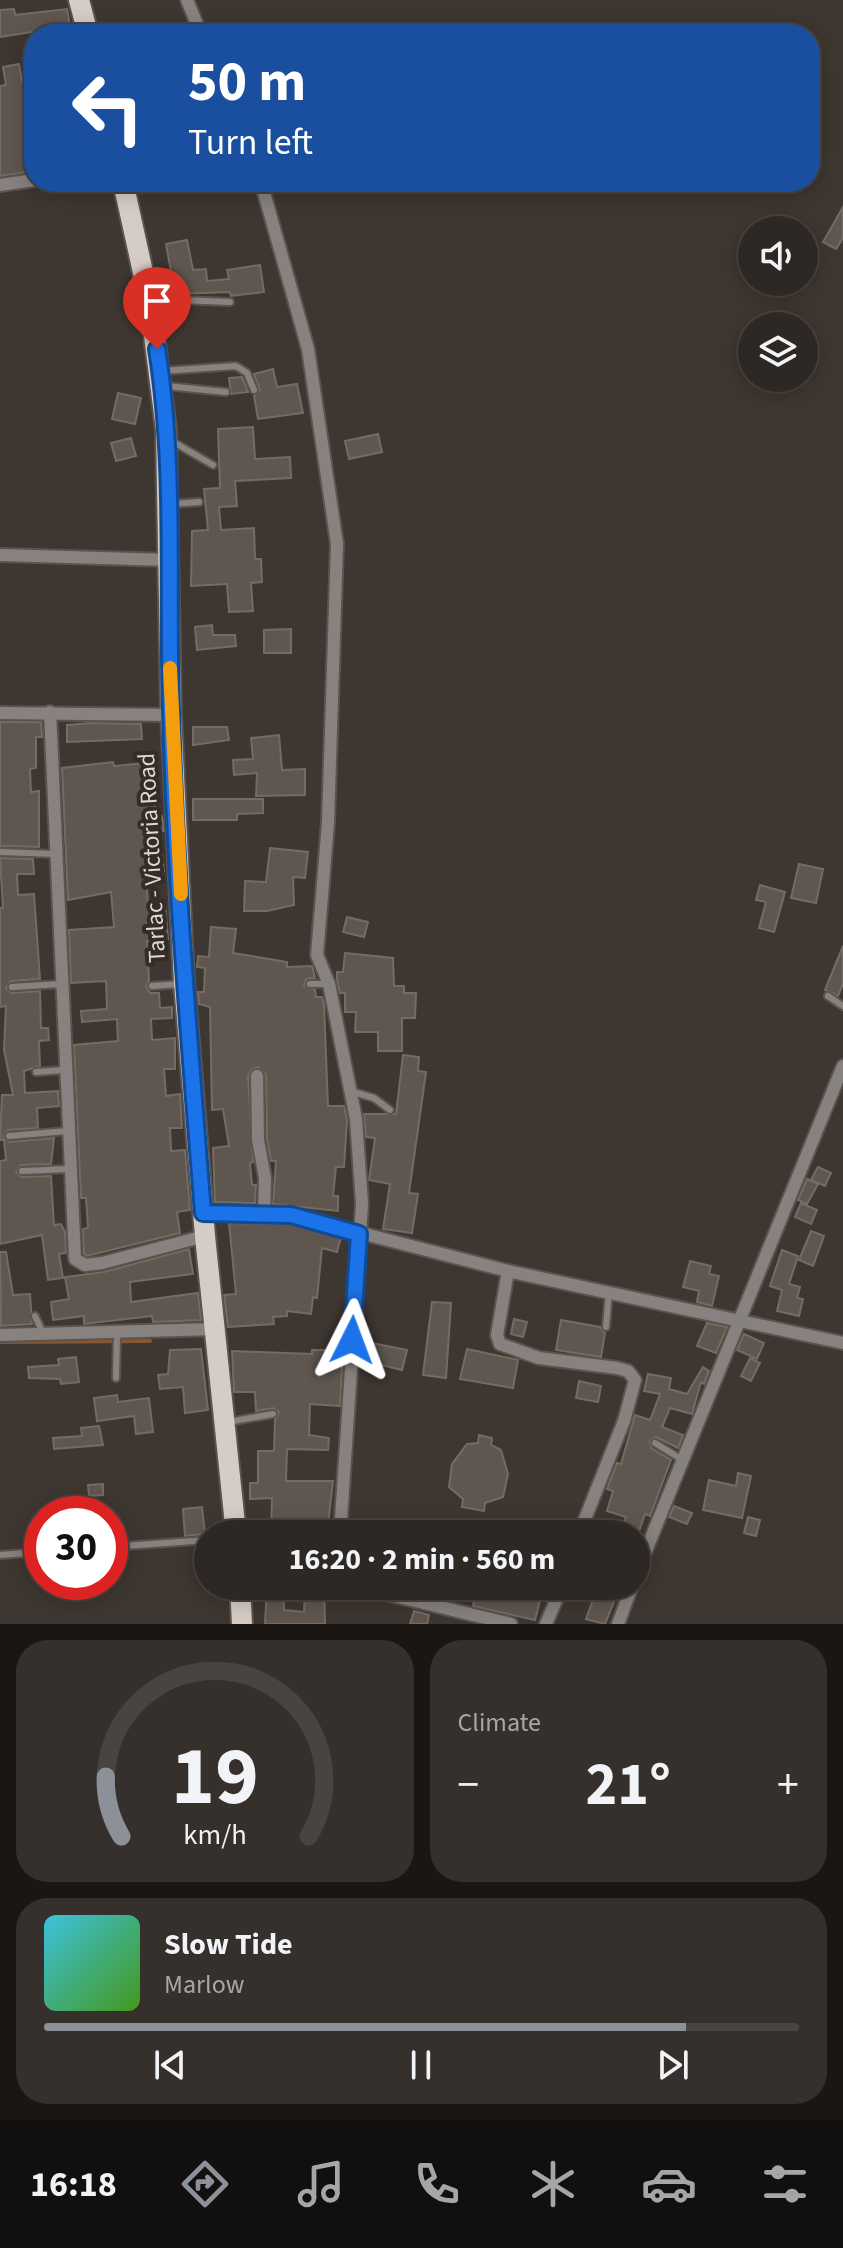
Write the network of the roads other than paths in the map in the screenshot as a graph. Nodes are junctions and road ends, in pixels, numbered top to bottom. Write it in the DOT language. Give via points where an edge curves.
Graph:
graph roads {
  1 [pos="79,0"];
  2 [pos="187,0"];
  3 [pos="85,24"];
  4 [pos="197,24"];
  5 [pos="24,181"];
  6 [pos="0,185"];
  7 [pos="125,192"];
  8 [pos="264,192"];
  9 [pos="149,299"];
  10 [pos="230,302"];
  11 [pos="162,378"];
  12 [pos="254,390"];
  13 [pos="226,392"];
  14 [pos="166,438"];
  15 [pos="213,465"];
  16 [pos="199,502"];
  17 [pos="169,504"];
  18 [pos="0,555"];
  19 [pos="169,560"];
  20 [pos="50,712"];
  21 [pos="0,713"];
  22 [pos="171,715"];
  23 [pos="0,852"];
  24 [pos="55,854"];
  25 [pos="184,983"];
  26 [pos="61,984"];
  27 [pos="310,984"];
  28 [pos="329,984"];
  29 [pos="152,986"];
  30 [pos="12,987"];
  31 [pos="828,996"];
  32 [pos="843,1006"];
  33 [pos="843,1066"];
  34 [pos="64,1070"];
  35 [pos="36,1072"];
  36 [pos="257,1076"];
  37 [pos="350,1091"];
  38 [pos="390,1110"];
  39 [pos="67,1131"];
  40 [pos="9,1136"];
  41 [pos="69,1169"];
  42 [pos="22,1171"];
  43 [pos="203,1213"];
  44 [pos="264,1213"];
  45 [pos="359,1234"];
  46 [pos="205,1236"];
  47 [pos="508,1271"];
  48 [pos="609,1292"];
  49 [pos="35,1316"];
  50 [pos="742,1319"];
  51 [pos="606,1327"];
  52 [pos="217,1329"];
  53 [pos="117,1334"];
  54 [pos="0,1335"];
  55 [pos="44,1335"];
  56 [pos="843,1343"];
  57 [pos="116,1378"];
  58 [pos="273,1414"];
  59 [pos="224,1422"];
  60 [pos="655,1443"];
  61 [pos="681,1459"];
  62 [pos="234,1520"];
  63 [pos="341,1520"];
  64 [pos="585,1520"];
  65 [pos="650,1539"];
  66 [pos="194,1541"];
  67 [pos="128,1546"];
  68 [pos="24,1553"];
  69 [pos="0,1555"];
  70 [pos="241,1600"];
  71 [pos="411,1600"];
  72 [pos="556,1600"];
  73 [pos="627,1600"];
  74 [pos="242,1624"];
  75 [pos="511,1624"];
  76 [pos="546,1624"];
  77 [pos="618,1624"];
  1 -- 3 [label="main road"];
  2 -- 4 [label="street"];
  5 -- 6 [label="street"];
  7 -- 9 [label="main road, Tarlac - Victoria Road"];
  8 -- 28 [label="street" via="308,349 337,544 329,809 317,939 317,955"];
  9 -- 10 [label="lane"];
  9 -- 11 [label="main road, Tarlac - Victoria Road"];
  11 -- 12 [label="lane" via="236,366 247,373"];
  11 -- 13 [label="lane"];
  11 -- 14 [label="main road, Tarlac - Victoria Road"];
  14 -- 15 [label="lane"];
  14 -- 17 [label="main road, Tarlac - Victoria Road"];
  16 -- 17 [label="lane"];
  17 -- 19 [label="main road, Tarlac - Victoria Road"];
  18 -- 19 [label="street"];
  19 -- 22 [label="main road, Tarlac - Victoria Road"];
  20 -- 21 [label="street"];
  20 -- 22 [label="street"];
  20 -- 24 [label="street"];
  22 -- 25 [label="main road, Tarlac - Victoria Road"];
  23 -- 24 [label="lane"];
  24 -- 26 [label="street"];
  25 -- 29 [label="lane"];
  25 -- 43 [label="main road, Tarlac - Victoria Road"];
  26 -- 30 [label="lane"];
  26 -- 34 [label="street"];
  27 -- 28 [label="lane"];
  28 -- 37 [label="street"];
  31 -- 32 [label="lane"];
  33 -- 50 [label="street"];
  34 -- 35 [label="lane"];
  34 -- 39 [label="street"];
  36 -- 44 [label="street"];
  37 -- 38 [label="lane"];
  37 -- 45 [label="street" via="362,1204"];
  39 -- 40 [label="lane"];
  39 -- 41 [label="street"];
  41 -- 42 [label="lane"];
  41 -- 46 [label="street" via="72,1247 82,1264"];
  43 -- 44 [label="street"];
  43 -- 46 [label="main road, Tarlac - Victoria Road"];
  44 -- 45 [label="street"];
  45 -- 47 [label="street"];
  45 -- 63 [label="street"];
  46 -- 52 [label="main road, Tarlac - Victoria Road"];
  47 -- 48 [label="street"];
  47 -- 64 [label="street" via="500,1344 539,1358 617,1368 635,1380"];
  48 -- 50 [label="street"];
  48 -- 51 [label="lane"];
  49 -- 55 [label="lane"];
  50 -- 56 [label="street"];
  50 -- 61 [label="street"];
  52 -- 53 [label="street"];
  52 -- 59 [label="main road, Tarlac - Victoria Road"];
  53 -- 55 [label="street"];
  53 -- 57 [label="lane"];
  54 -- 55 [label="street"];
  58 -- 59 [label="lane"];
  59 -- 62 [label="main road, Tarlac - Victoria Road"];
  60 -- 61 [label="lane"];
  61 -- 65 [label="street"];
  66 -- 67 [label="lane"];
  68 -- 69 [label="lane"];
  70 -- 74 [label="main road"];
  71 -- 75 [label="street"];
  72 -- 76 [label="street"];
  73 -- 77 [label="street"];
}
